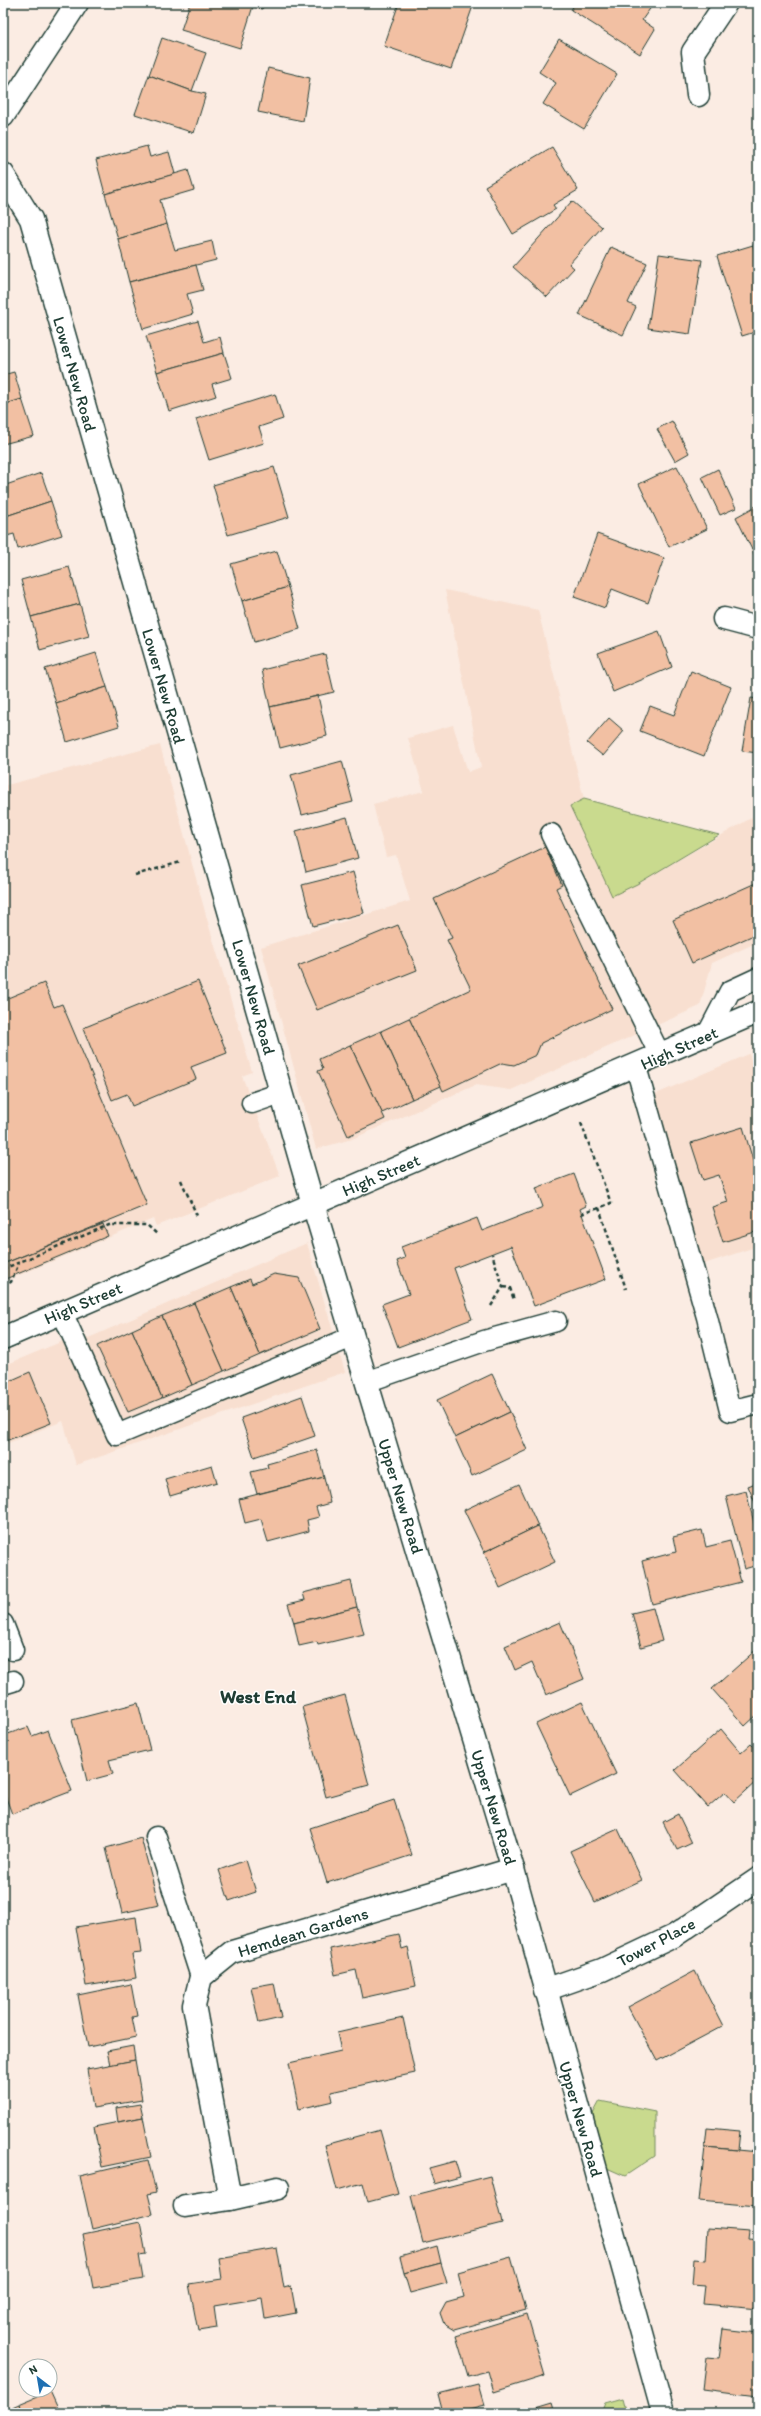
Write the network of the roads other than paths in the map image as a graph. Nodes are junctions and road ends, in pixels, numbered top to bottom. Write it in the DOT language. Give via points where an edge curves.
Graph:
graph roads {
  1 [pos="77,3"];
  2 [pos="726,3"];
  3 [pos="698,94"];
  4 [pos="3,116"];
  5 [pos="3,174"];
  6 [pos="724,619"];
  7 [pos="758,628"];
  8 [pos="551,834"];
  9 [pos="758,978"];
  10 [pos="758,1012"];
  11 [pos="706,1036"];
  12 [pos="660,1055"];
  13 [pos="636,1066"];
  14 [pos="281,1093"];
  15 [pos="252,1103"];
  16 [pos="313,1204"];
  17 [pos="62,1312"];
  18 [pos="556,1321"];
  19 [pos="352,1337"];
  20 [pos="3,1338"];
  21 [pos="366,1382"];
  22 [pos="758,1404"];
  23 [pos="3,1624"];
  24 [pos="13,1650"];
  25 [pos="156,1837"];
  26 [pos="513,1869"];
  27 [pos="758,1879"];
  28 [pos="200,1977"];
  29 [pos="546,1990"];
  30 [pos="278,2188"];
  31 [pos="230,2199"];
  32 [pos="185,2206"];
  33 [pos="664,2413"];
  1 -- 4 [label="street"];
  2 -- 3 [label="street" via="693,52"];
  5 -- 14 [label="street, Lower New Road" via="31,219"];
  6 -- 7 [label="street"];
  8 -- 12 [label="lane"];
  9 -- 11 [label="lane" via="730,991"];
  10 -- 11 [label="street, High Street"];
  11 -- 12 [label="street, High Street"];
  12 -- 13 [label="street, High Street"];
  13 -- 16 [label="street, High Street"];
  13 -- 22 [label="lane" via="707,1317 730,1411"];
  14 -- 15 [label="lane"];
  14 -- 16 [label="street, Lower New Road"];
  16 -- 17 [label="street, High Street"];
  16 -- 19 [label="street, Upper New Road"];
  17 -- 19 [label="lane" via="118,1436"];
  17 -- 20 [label="street, High Street"];
  18 -- 21 [label="lane" via="484,1341"];
  19 -- 21 [label="street, Upper New Road"];
  21 -- 26 [label="street, Upper New Road"];
  23 -- 24 [label="lane"];
  25 -- 28 [label="lane"];
  26 -- 28 [label="street, Hemdean Gardens" via="232,1952"];
  26 -- 29 [label="street, Upper New Road"];
  27 -- 29 [label="street, Tower Place" via="674,1936 602,1970"];
  28 -- 31 [label="street" via="194,2005"];
  29 -- 33 [label="street, Upper New Road"];
  30 -- 31 [label="street"];
  31 -- 32 [label="street"];
}
